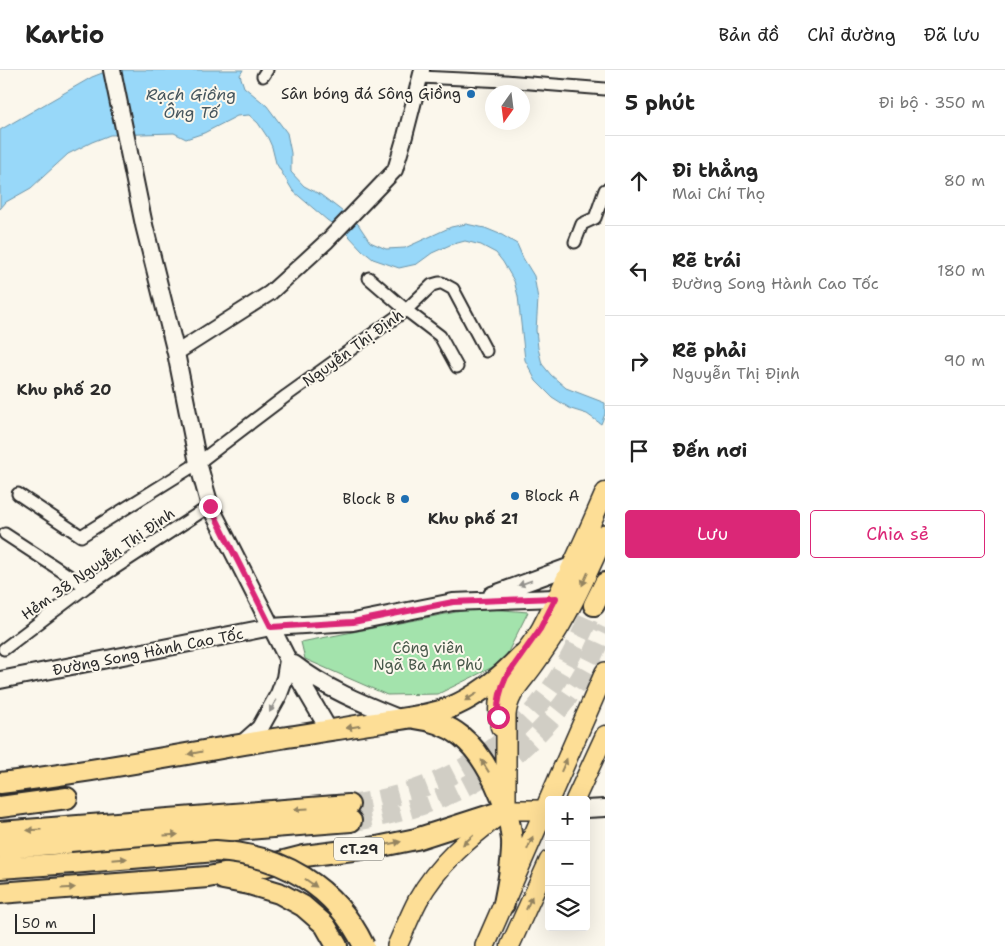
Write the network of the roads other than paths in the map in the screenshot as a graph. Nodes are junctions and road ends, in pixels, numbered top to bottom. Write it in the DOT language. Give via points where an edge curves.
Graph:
graph roads {
  1 [pos="112,70"];
  2 [pos="421,74"];
  3 [pos="506,76"];
  4 [pos="605,89"];
  5 [pos="605,190"];
  6 [pos="575,242"];
  7 [pos="370,278"];
  8 [pos="406,310"];
  9 [pos="486,351"];
  10 [pos="176,353"];
  11 [pos="457,367"];
  12 [pos="198,464"];
  13 [pos="605,492"];
  14 [pos="18,494"];
  15 [pos="210,506"];
  16 [pos="4,534"];
  17 [pos="605,534"];
  18 [pos="571,566"];
  19 [pos="605,582"];
  20 [pos="86,587"];
  21 [pos="556,598"];
  22 [pos="475,602"];
  23 [pos="594,605"];
  24 [pos="271,627"];
  25 [pos="4,649"];
  26 [pos="522,656"];
  27 [pos="288,660"];
  28 [pos="605,672"];
  29 [pos="0,680"];
  30 [pos="401,719"];
  31 [pos="329,730"];
  32 [pos="605,735"];
  33 [pos="242,744"];
  34 [pos="506,749"];
  35 [pos="0,783"];
  36 [pos="552,796"];
  37 [pos="578,796"];
  38 [pos="67,798"];
  39 [pos="0,807"];
  40 [pos="605,808"];
  41 [pos="590,809"];
  42 [pos="506,810"];
  43 [pos="545,810"];
  44 [pos="545,812"];
  45 [pos="350,813"];
  46 [pos="0,832"];
  47 [pos="70,835"];
  48 [pos="0,848"];
  49 [pos="0,868"];
  50 [pos="545,869"];
  51 [pos="208,877"];
  52 [pos="0,893"];
  53 [pos="504,904"];
  54 [pos="337,946"];
  55 [pos="364,946"];
  56 [pos="397,946"];
  57 [pos="485,946"];
  58 [pos="510,946"];
  1 -- 10 [label="main road" via="144,225"];
  2 -- 3 [label="street"];
  2 -- 10 [label="street" via="395,170 327,241 270,293"];
  3 -- 4 [label="street"];
  5 -- 6 [label="street" via="595,218 582,224"];
  7 -- 8 [label="street"];
  8 -- 9 [label="street, Nguyễn Thị Định" via="432,285 446,284 456,295"];
  8 -- 11 [label="street" via="440,336"];
  8 -- 12 [label="street, Nguyễn Thị Định"];
  10 -- 12 [label="main road"];
  12 -- 14 [label="street, Nguyễn Thị Định" via="81,536"];
  12 -- 15 [label="main road"];
  13 -- 18 [label="main road"];
  15 -- 20 [label="street, Hẻm 38 Nguyễn Thị Định"];
  15 -- 24 [label="main road"];
  16 -- 20 [label="street"];
  17 -- 34 [label="highway, one-way" via="560,626 509,700"];
  18 -- 21 [label="main road"];
  18 -- 22 [label="main road, Đường Song Hành Cao Tốc, one-way"];
  19 -- 23 [label="highway"];
  20 -- 25 [label="street, Hẻm 38 Nguyễn Thị Định"];
  21 -- 22 [label="main road, Đường Song Hành Cao Tốc"];
  21 -- 26 [label="main road"];
  22 -- 24 [label="main road, Đường Song Hành Cao Tốc" via="453,602 353,622"];
  24 -- 27 [label="main road"];
  24 -- 29 [label="main road, Đường Song Hành Cao Tốc"];
  26 -- 30 [label="highway, one-way" via="493,682 463,702"];
  26 -- 34 [label="main road" via="506,677 498,701 498,717"];
  27 -- 30 [label="main road" via="341,694"];
  27 -- 31 [label="main road"];
  27 -- 33 [label="main road, one-way" via="279,694 260,728"];
  36 -- 28 [label="highway, one-way"];
  30 -- 31 [label="highway, one-way"];
  42 -- 30 [label="highway, one-way" via="482,761 460,735 434,722"];
  31 -- 33 [label="highway"];
  32 -- 37 [label="main road"];
  33 -- 35 [label="highway, one-way"];
  34 -- 42 [label="highway"];
  38 -- 39 [label="highway"];
  40 -- 41 [label="main road"];
  42 -- 43 [label="highway"];
  51 -- 42 [label="highway, CT.29, one-way" via="261,868 304,856 416,839"];
  42 -- 53 [label="highway" via="512,855"];
  42 -- 56 [label="highway, one-way" via="447,860 419,899"];
  53 -- 44 [label="highway, one-way"];
  45 -- 47 [label="highway"];
  47 -- 46 [label="highway, one-way"];
  47 -- 48 [label="highway"];
  49 -- 55 [label="highway, one-way, bridge" via="200,852 248,855 293,871 319,889 342,911"];
  58 -- 50 [label="main road, one-way"];
  52 -- 51 [label="highway, CT.29, one-way"];
  51 -- 54 [label="highway" via="233,880 279,893 303,906 325,926"];
  53 -- 57 [label="highway"];
}
